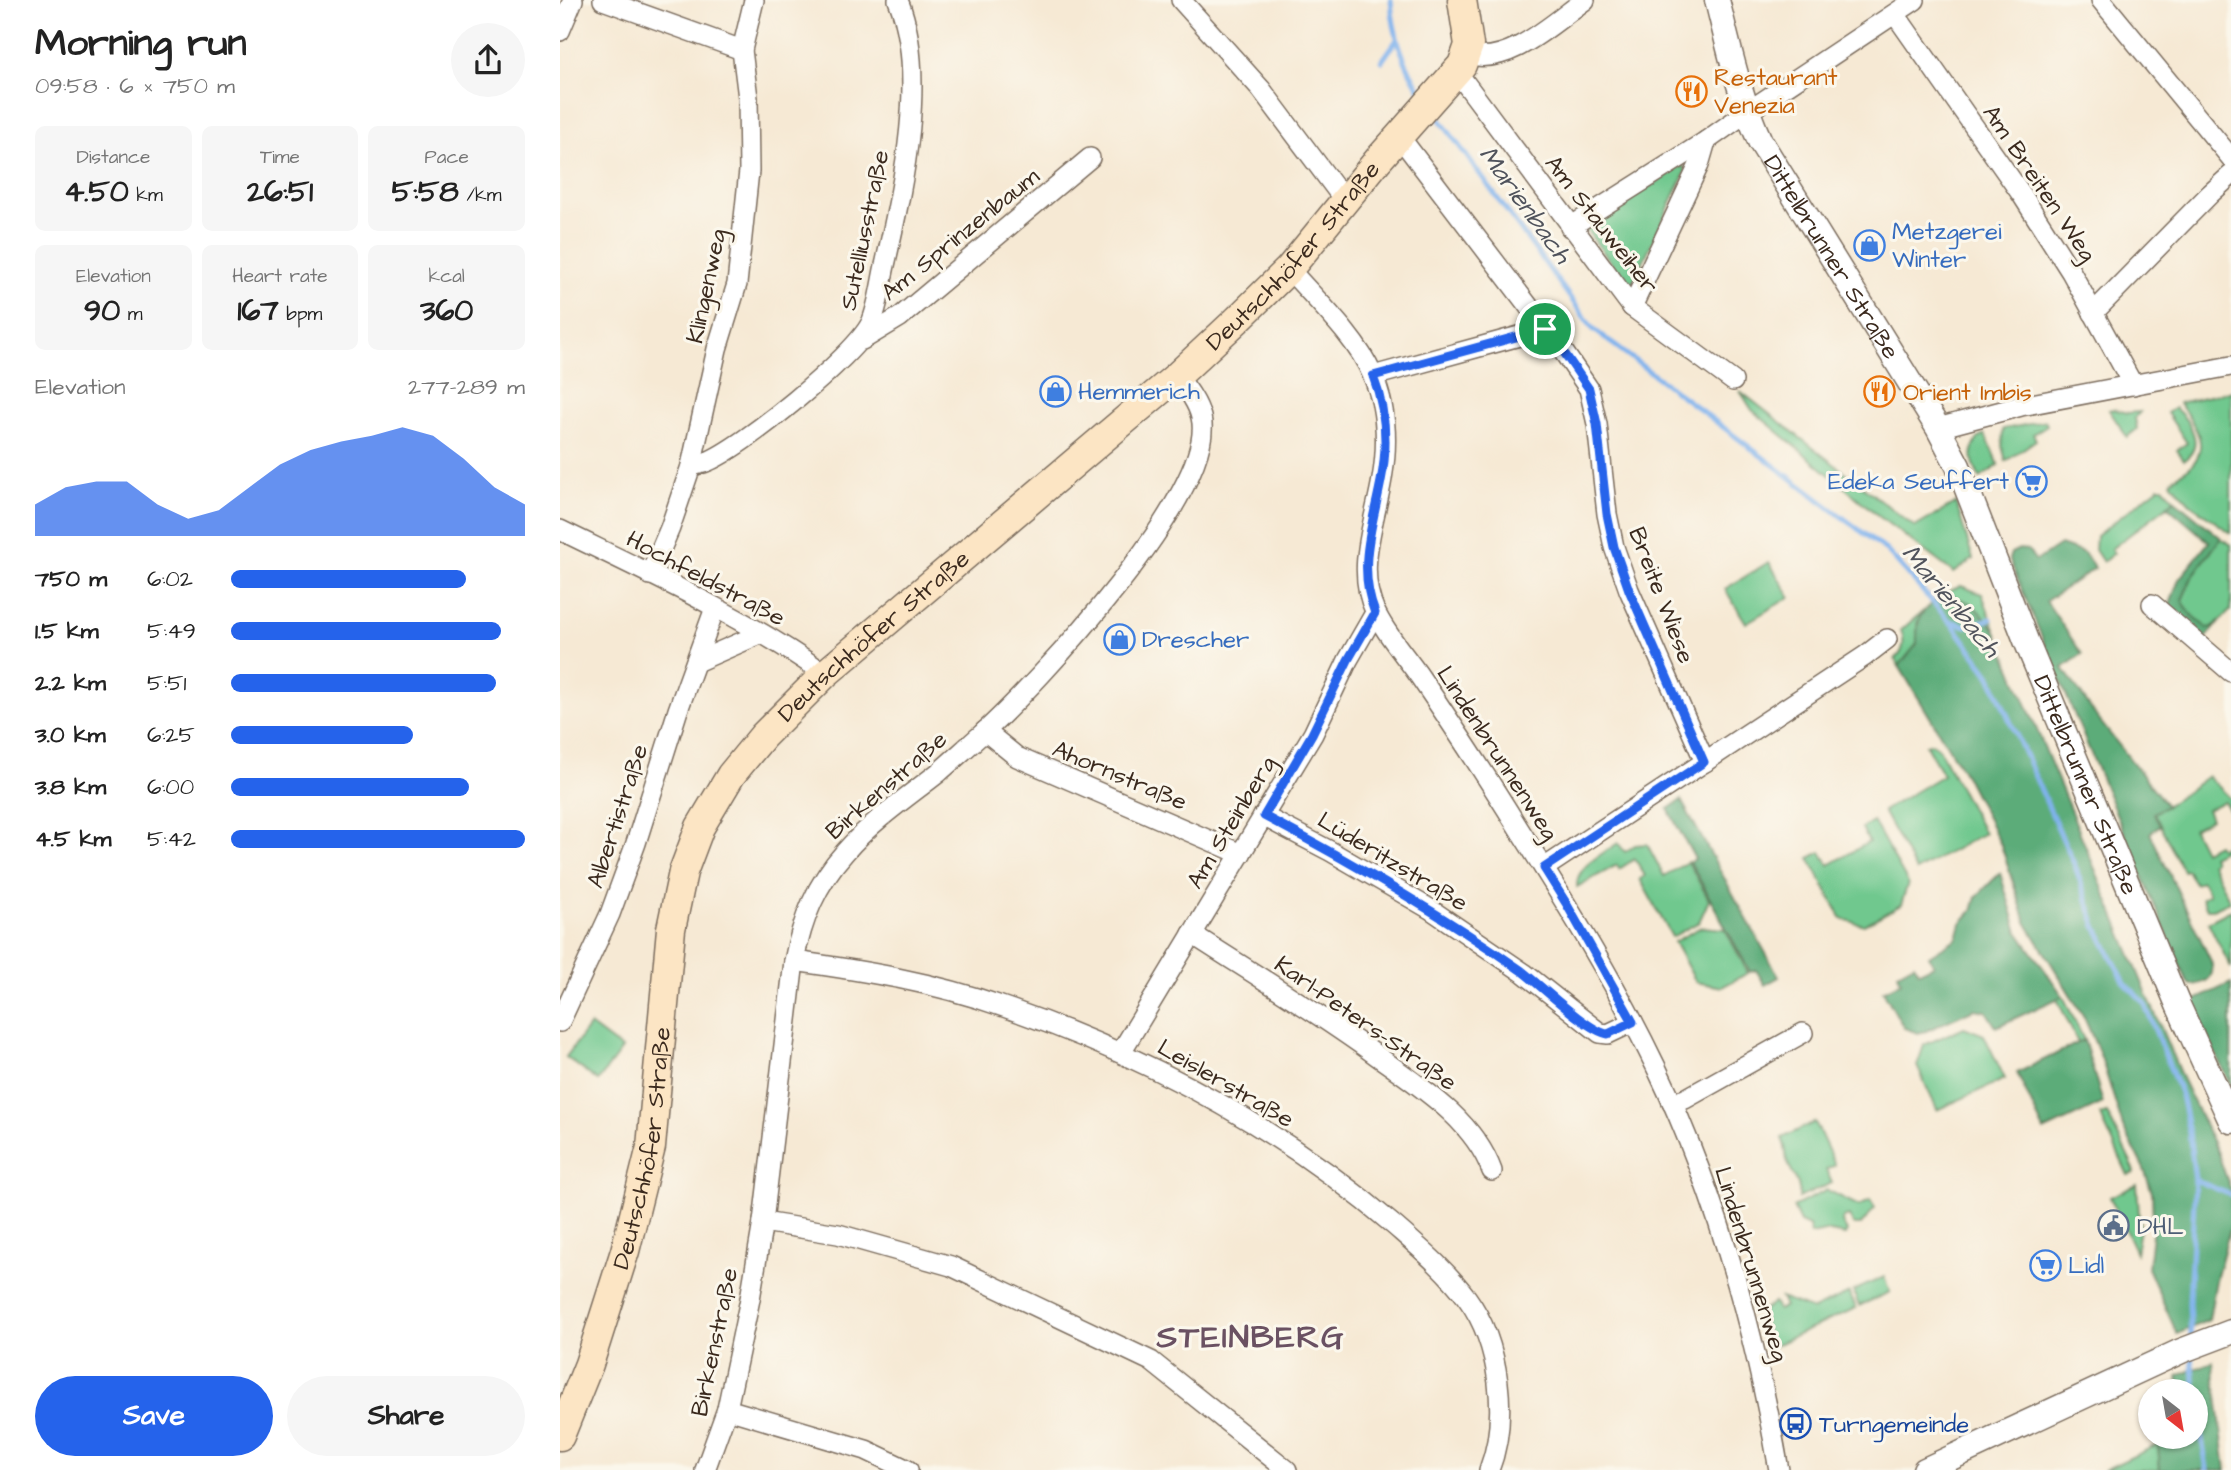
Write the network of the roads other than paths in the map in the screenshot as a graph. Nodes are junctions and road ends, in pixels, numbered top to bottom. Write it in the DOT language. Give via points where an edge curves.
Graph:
graph roads {
  1 [pos="573,0"];
  2 [pos="603,0"];
  3 [pos="754,0"];
  4 [pos="898,0"];
  5 [pos="1181,0"];
  6 [pos="1462,0"];
  7 [pos="1585,0"];
  8 [pos="1717,0"];
  9 [pos="1915,0"];
  10 [pos="2101,0"];
  11 [pos="1895,14"];
  12 [pos="560,31"];
  13 [pos="742,50"];
  14 [pos="1457,70"];
  15 [pos="1747,112"];
  16 [pos="1404,131"];
  17 [pos="1706,141"];
  18 [pos="1090,158"];
  19 [pos="2231,158"];
  20 [pos="2231,175"];
  21 [pos="1345,201"];
  22 [pos="1570,227"];
  23 [pos="1289,270"];
  24 [pos="1632,307"];
  25 [pos="2093,313"];
  26 [pos="1545,329"];
  27 [pos="859,343"];
  28 [pos="2231,366"];
  29 [pos="1177,376"];
  30 [pos="1373,376"];
  31 [pos="1733,381"];
  32 [pos="2133,385"];
  33 [pos="1938,428"];
  34 [pos="691,466"];
  35 [pos="560,530"];
  36 [pos="650,575"];
  37 [pos="2152,604"];
  38 [pos="715,608"];
  39 [pos="1375,613"];
  40 [pos="760,634"];
  41 [pos="1887,639"];
  42 [pos="696,662"];
  43 [pos="2231,672"];
  44 [pos="825,674"];
  45 [pos="985,731"];
  46 [pos="1704,762"];
  47 [pos="1264,816"];
  48 [pos="1241,854"];
  49 [pos="1544,868"];
  50 [pos="1192,934"];
  51 [pos="794,961"];
  52 [pos="560,1022"];
  53 [pos="1633,1022"];
  54 [pos="1803,1033"];
  55 [pos="1121,1052"];
  56 [pos="1672,1103"];
  57 [pos="2231,1121"];
  58 [pos="1492,1171"];
  59 [pos="763,1222"];
  60 [pos="2220,1336"];
  61 [pos="727,1409"];
  62 [pos="560,1436"];
  63 [pos="705,1470"];
  64 [pos="908,1470"];
  65 [pos="1287,1470"];
  66 [pos="1489,1470"];
  67 [pos="1779,1470"];
  68 [pos="1925,1470"];
  1 -- 12 [label="street"];
  2 -- 13 [label="street"];
  3 -- 13 [label="street, Klingenweg"];
  4 -- 27 [label="street, Sutelliusstraße" via="910,44 905,166 872,322"];
  5 -- 21 [label="street" via="1261,89"];
  6 -- 14 [label="main road" via="1468,32"];
  7 -- 14 [label="street" via="1507,53 1479,58"];
  8 -- 15 [label="street, Dittelbrunner Straße"];
  9 -- 11 [label="street"];
  10 -- 19 [label="street"];
  11 -- 15 [label="street"];
  11 -- 25 [label="street, Am Breiten Weg" via="2022,195"];
  13 -- 34 [label="street, Klingenweg" via="749,171 737,284"];
  14 -- 16 [label="main road, Deutschhöfer Straße"];
  14 -- 22 [label="street, Am Stauweiher"];
  15 -- 17 [label="street"];
  15 -- 33 [label="street, Dittelbrunner Straße" via="1760,141"];
  16 -- 21 [label="main road, Deutschhöfer Straße"];
  16 -- 26 [label="street, Breite Wiese"];
  17 -- 22 [label="street"];
  17 -- 24 [label="street"];
  18 -- 27 [label="street, Am Sprinzenbaum" via="900,317"];
  20 -- 25 [label="street"];
  21 -- 23 [label="main road, Deutschhöfer Straße"];
  22 -- 24 [label="street, Am Stauweiher"];
  23 -- 29 [label="main road, Deutschhöfer Straße"];
  23 -- 30 [label="street, Lindenbrunnenweg" via="1355,344"];
  24 -- 31 [label="street, Am Stauweiher"];
  25 -- 32 [label="street, Am Breiten Weg"];
  26 -- 30 [label="street"];
  26 -- 46 [label="street, Breite Wiese" via="1589,389 1614,547"];
  27 -- 34 [label="street, Sutelliusstraße" via="724,453"];
  28 -- 32 [label="street"];
  29 -- 44 [label="main road, Deutschhöfer Straße"];
  29 -- 45 [label="street, Birkenstraße" via="1201,415 1200,445 1188,479 1155,535 1101,606"];
  30 -- 39 [label="street, Lindenbrunnenweg" via="1385,436 1382,480 1366,563 1366,583"];
  32 -- 33 [label="street" via="2021,406"];
  33 -- 57 [label="street, Dittelbrunner Straße" via="1958,466 2038,669"];
  34 -- 36 [label="street, Klingenweg"];
  35 -- 36 [label="street, Hochfeldstraße"];
  36 -- 38 [label="street, Hochfeldstraße"];
  37 -- 43 [label="street"];
  38 -- 40 [label="street, Hochfeldstraße"];
  38 -- 42 [label="street, Albertistraße"];
  39 -- 47 [label="street, Am Steinberg"];
  39 -- 49 [label="street, Lindenbrunnenweg"];
  40 -- 42 [label="street"];
  40 -- 44 [label="street, Hochfeldstraße"];
  41 -- 46 [label="street"];
  42 -- 52 [label="street, Albertistraße" via="610,914"];
  44 -- 62 [label="main road, Deutschhöfer Straße" via="743,759 713,803 690,849 671,929 651,1147 625,1251"];
  45 -- 48 [label="street, Ahornstraße" via="1017,757"];
  45 -- 51 [label="street, Birkenstraße" via="845,852 810,904"];
  46 -- 49 [label="street"];
  47 -- 48 [label="street, Am Steinberg"];
  47 -- 53 [label="street, Lüderitzstraße" via="1430,909 1524,973 1600,1033"];
  48 -- 50 [label="street, Am Steinberg"];
  49 -- 53 [label="street, Lindenbrunnenweg"];
  50 -- 55 [label="street, Am Steinberg"];
  50 -- 58 [label="street, Karl-Peters-Straße" via="1409,1079 1464,1126"];
  51 -- 55 [label="street, Leislerstraße" via="889,975 944,989"];
  51 -- 59 [label="street, Birkenstraße"];
  53 -- 56 [label="street, Lindenbrunnenweg"];
  54 -- 56 [label="street"];
  55 -- 66 [label="street, Leislerstraße" via="1254,1124 1332,1175 1443,1270 1467,1298 1491,1349 1501,1417"];
  56 -- 67 [label="street, Lindenbrunnenweg" via="1727,1247"];
  59 -- 61 [label="street, Birkenstraße"];
  59 -- 65 [label="street" via="838,1234 951,1266 1151,1361"];
  60 -- 68 [label="street"];
  61 -- 63 [label="street, Birkenstraße"];
  61 -- 64 [label="street" via="866,1450"];
}
